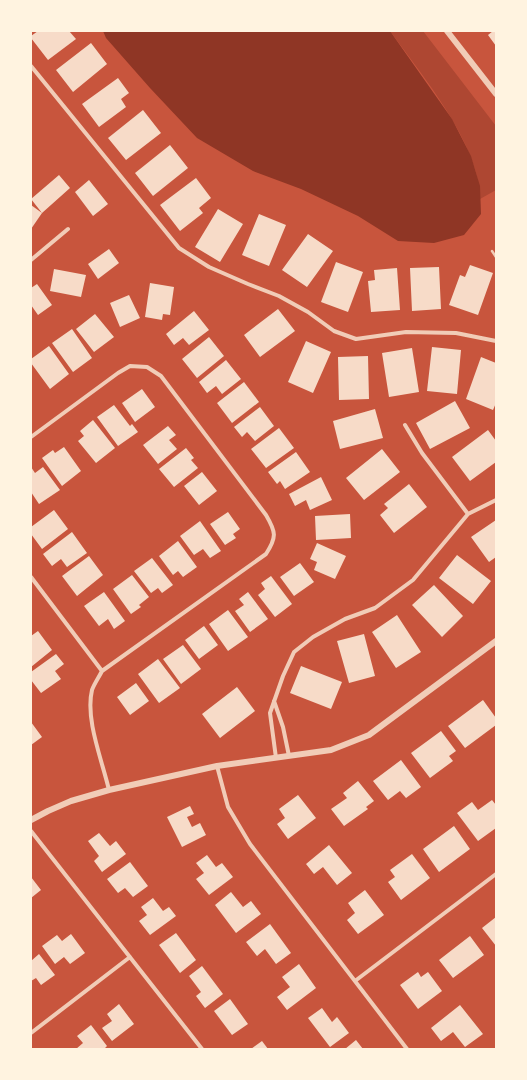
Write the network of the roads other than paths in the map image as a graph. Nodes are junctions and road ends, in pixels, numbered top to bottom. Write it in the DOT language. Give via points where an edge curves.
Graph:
graph roads {
  1 [pos="450,32"];
  2 [pos="31,66"];
  3 [pos="496,94"];
  4 [pos="68,229"];
  5 [pos="492,251"];
  6 [pos="496,257"];
  7 [pos="31,260"];
  8 [pos="496,341"];
  9 [pos="405,425"];
  10 [pos="31,437"];
  11 [pos="496,500"];
  12 [pos="468,514"];
  13 [pos="31,577"];
  14 [pos="496,641"];
  15 [pos="102,671"];
  16 [pos="274,700"];
  17 [pos="289,756"];
  18 [pos="276,758"];
  19 [pos="217,766"];
  20 [pos="109,790"];
  21 [pos="31,820"];
  22 [pos="31,831"];
  23 [pos="496,874"];
  24 [pos="130,957"];
  25 [pos="355,981"];
  26 [pos="31,1033"];
  27 [pos="202,1049"];
  28 [pos="407,1049"];
  1 -- 3 [label="street"];
  2 -- 8 [label="street" via="179,248 209,267 279,296 308,312 334,331 356,339 406,332 456,333"];
  4 -- 7 [label="street"];
  5 -- 6 [label="lane"];
  9 -- 12 [label="street" via="422,453"];
  10 -- 15 [label="street" via="118,373 130,366 147,367 161,376 274,528 273,543 266,554"];
  11 -- 12 [label="street"];
  12 -- 16 [label="street" via="413,580 375,608 345,619 313,637 294,652"];
  13 -- 15 [label="street"];
  14 -- 17 [label="street" via="369,735 331,750"];
  15 -- 20 [label="street" via="92,689 90,706 92,726"];
  16 -- 17 [label="street"];
  16 -- 18 [label="street" via="270,713"];
  17 -- 18 [label="street"];
  18 -- 19 [label="street"];
  19 -- 20 [label="street"];
  19 -- 25 [label="street" via="228,807 250,844"];
  20 -- 21 [label="street" via="71,801"];
  22 -- 24 [label="street"];
  23 -- 25 [label="street"];
  24 -- 26 [label="street"];
  24 -- 27 [label="street"];
  25 -- 28 [label="street"];
}
